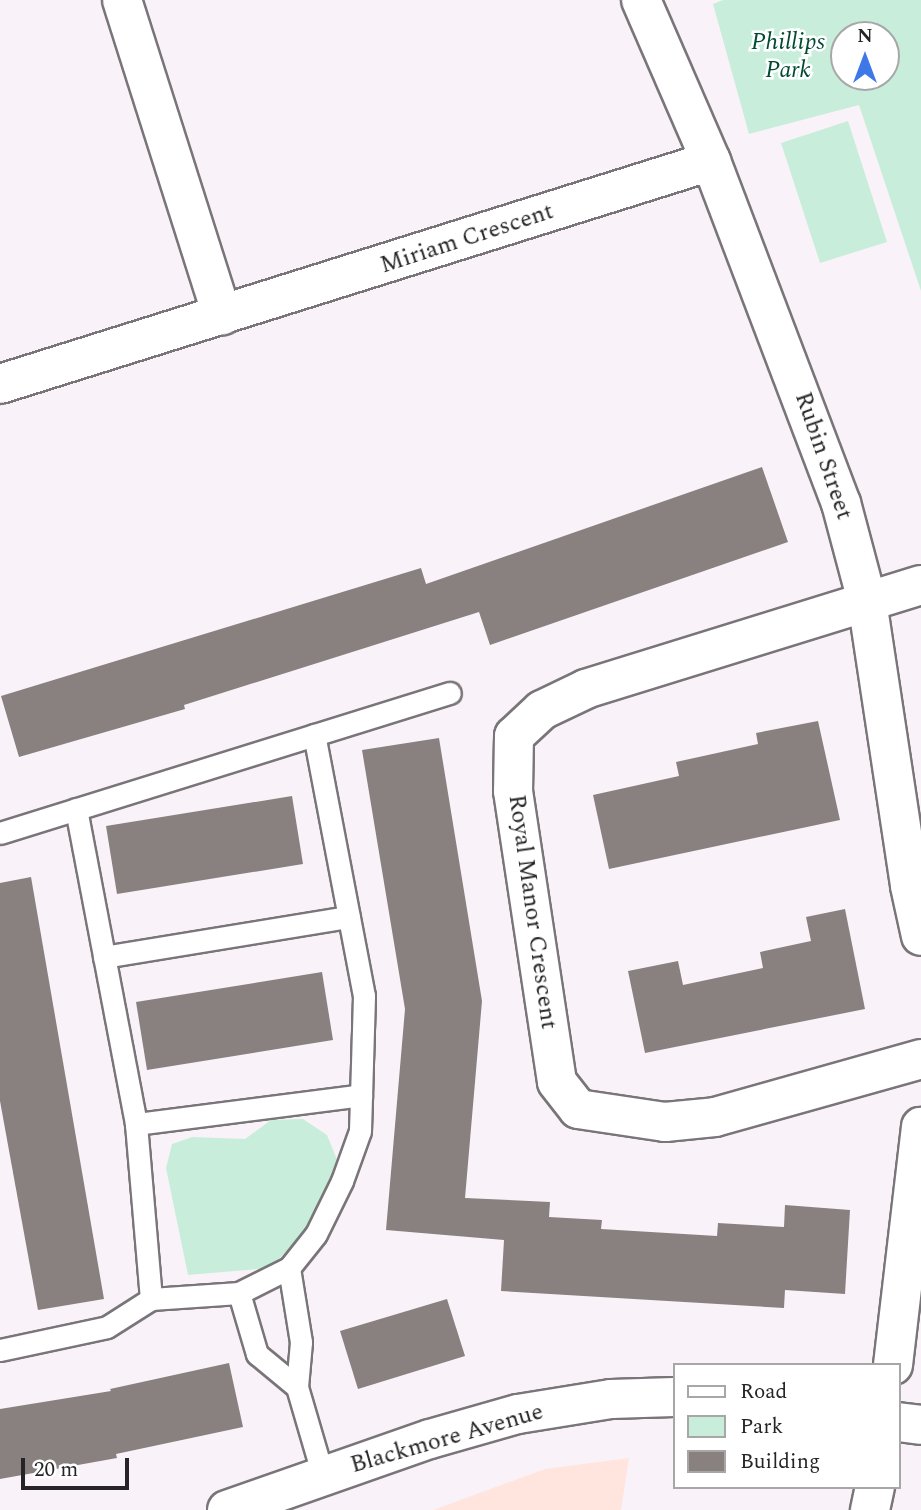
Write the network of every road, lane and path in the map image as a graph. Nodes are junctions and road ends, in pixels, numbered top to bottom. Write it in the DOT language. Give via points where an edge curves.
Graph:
graph roads {
  1 [pos="122,0"];
  2 [pos="641,0"];
  3 [pos="711,162"];
  4 [pos="222,316"];
  5 [pos="0,384"];
  6 [pos="921,585"];
  7 [pos="867,601"];
  8 [pos="450,693"];
  9 [pos="314,735"];
  10 [pos="76,809"];
  11 [pos="0,833"];
  12 [pos="349,917"];
  13 [pos="921,936"];
  14 [pos="104,957"];
  15 [pos="921,1059"];
  16 [pos="361,1095"];
  17 [pos="136,1124"];
  18 [pos="921,1127"];
  19 [pos="289,1268"];
  20 [pos="239,1293"];
  21 [pos="151,1299"];
  22 [pos="0,1350"];
  23 [pos="893,1363"];
  24 [pos="297,1387"];
  25 [pos="673,1397"];
  26 [pos="900,1422"];
  27 [pos="921,1425"];
  28 [pos="323,1476"];
  29 [pos="875,1489"];
  30 [pos="226,1510"];
  31 [pos="870,1510"];
  1 -- 4 [label="street"];
  2 -- 3 [label="street, Rubin Street"];
  3 -- 4 [label="street, Miriam Crescent"];
  3 -- 7 [label="street, Rubin Street" via="831,470"];
  4 -- 5 [label="street, Miriam Crescent"];
  6 -- 7 [label="street, Royal Manor Crescent"];
  7 -- 13 [label="street, Rubin Street"];
  7 -- 15 [label="street, Royal Manor Crescent" via="586,689 542,710 514,736 513,791 557,1082 578,1110 665,1122 715,1117"];
  8 -- 9 [label="lane"];
  9 -- 10 [label="lane"];
  9 -- 12 [label="lane"];
  10 -- 11 [label="lane"];
  10 -- 14 [label="lane"];
  12 -- 14 [label="lane"];
  12 -- 16 [label="lane" via="364,996"];
  14 -- 17 [label="lane"];
  16 -- 17 [label="lane"];
  16 -- 19 [label="lane" via="360,1131 342,1181 316,1234"];
  17 -- 21 [label="lane"];
  18 -- 23 [label="street"];
  19 -- 20 [label="lane"];
  19 -- 24 [label="lane" via="301,1342"];
  20 -- 21 [label="lane"];
  20 -- 24 [label="lane" via="257,1354"];
  21 -- 22 [label="lane" via="107,1327"];
  24 -- 28 [label="lane"];
  25 -- 28 [label="street, Blackmore Avenue" via="611,1399 518,1414"];
  26 -- 27 [label="street"];
  28 -- 30 [label="street, Blackmore Avenue"];
  29 -- 31 [label="street"];
}
